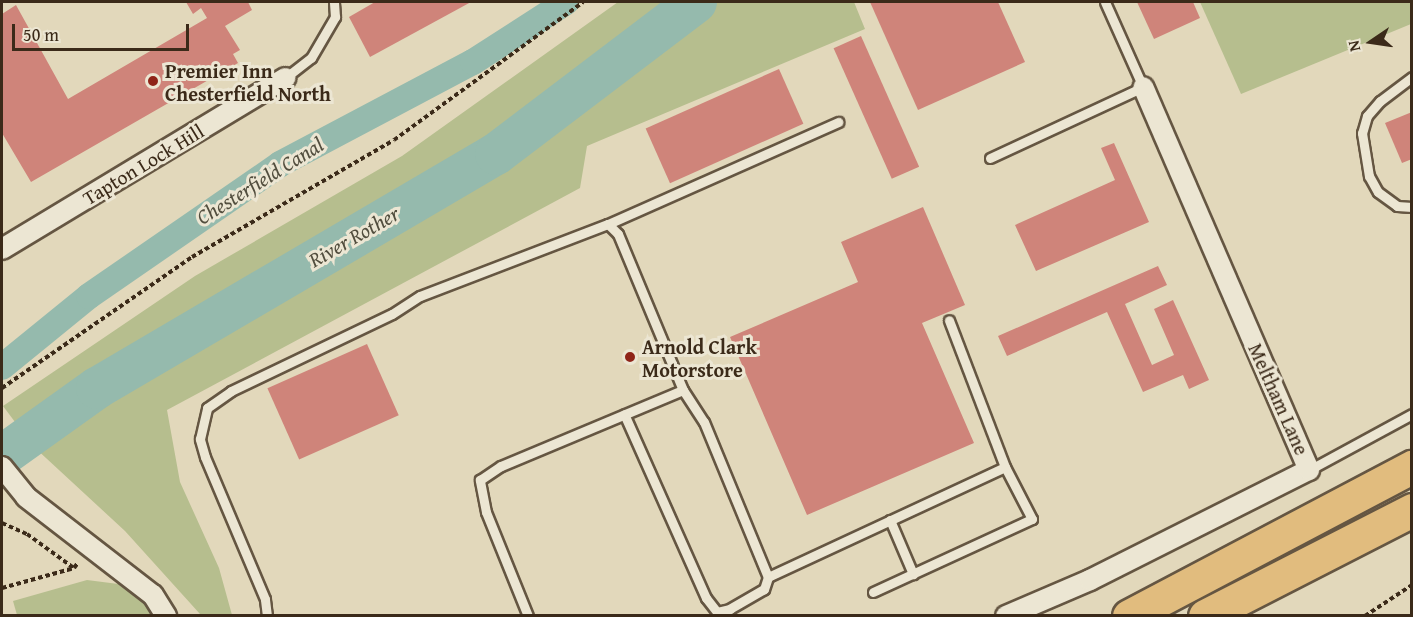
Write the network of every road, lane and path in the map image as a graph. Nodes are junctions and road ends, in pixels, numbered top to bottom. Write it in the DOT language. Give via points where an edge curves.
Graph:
graph roads {
  1 [pos="334,2"];
  2 [pos="583,2"];
  3 [pos="1105,2"];
  4 [pos="1412,77"];
  5 [pos="285,78"];
  6 [pos="1143,87"];
  7 [pos="838,122"];
  8 [pos="990,158"];
  9 [pos="1412,207"];
  10 [pos="608,224"];
  11 [pos="2,249"];
  12 [pos="949,320"];
  13 [pos="2,387"];
  14 [pos="683,390"];
  15 [pos="624,414"];
  16 [pos="1412,414"];
  17 [pos="1005,467"];
  18 [pos="1412,467"];
  19 [pos="3,470"];
  20 [pos="1309,470"];
  21 [pos="1412,510"];
  22 [pos="890,520"];
  23 [pos="2,523"];
  24 [pos="92,547"];
  25 [pos="74,568"];
  26 [pos="913,574"];
  27 [pos="768,577"];
  28 [pos="1412,585"];
  29 [pos="2,588"];
  30 [pos="873,592"];
  31 [pos="166,615"];
  32 [pos="267,615"];
  33 [pos="528,615"];
  34 [pos="1006,615"];
  35 [pos="1130,615"];
  36 [pos="1205,615"];
  37 [pos="1365,615"];
  1 -- 5 [label="lane" via="335,17 311,58"];
  2 -- 13 [label="path" via="394,140 192,257"];
  3 -- 6 [label="lane"];
  4 -- 9 [label="lane" via="1380,101 1367,116 1362,133 1364,159 1378,192 1397,206"];
  5 -- 11 [label="street, Tapton Lock Hill"];
  6 -- 8 [label="lane"];
  6 -- 20 [label="street, Meltham Lane"];
  7 -- 10 [label="lane"];
  10 -- 14 [label="lane" via="618,234"];
  10 -- 32 [label="lane" via="420,296 392,314 231,391 207,408 200,439 205,458 265,599"];
  12 -- 17 [label="lane"];
  14 -- 15 [label="lane"];
  14 -- 27 [label="lane" via="704,422"];
  15 -- 27 [label="lane" via="666,514 706,598 717,612 730,609 764,589"];
  15 -- 33 [label="lane" via="501,466 480,480 486,512"];
  16 -- 20 [label="lane"];
  17 -- 22 [label="lane"];
  17 -- 26 [label="lane" via="1032,519"];
  18 -- 35 [label="highway"];
  19 -- 24 [label="street" via="26,497"];
  20 -- 34 [label="street, Meltham Lane" via="1090,580"];
  21 -- 36 [label="highway"];
  22 -- 26 [label="lane"];
  22 -- 27 [label="lane"];
  23 -- 25 [label="path" via="27,534"];
  24 -- 25 [label="path"];
  24 -- 31 [label="street" via="153,595"];
  25 -- 29 [label="path"];
  26 -- 30 [label="lane"];
  28 -- 37 [label="path"];
}
